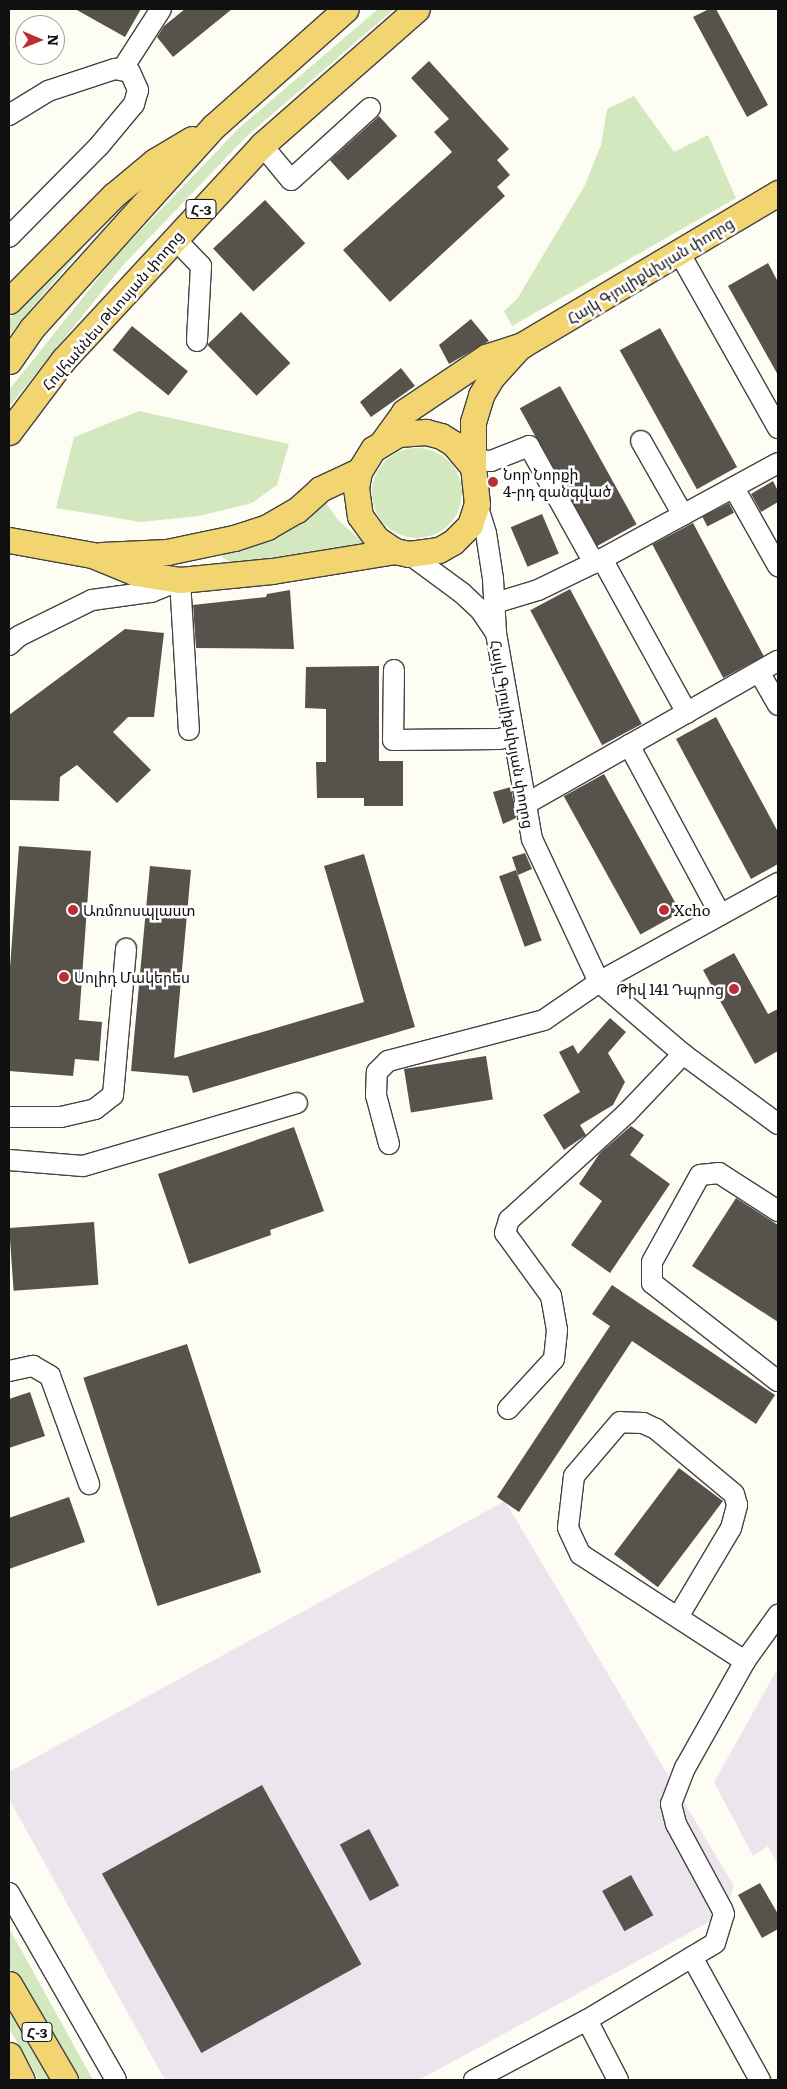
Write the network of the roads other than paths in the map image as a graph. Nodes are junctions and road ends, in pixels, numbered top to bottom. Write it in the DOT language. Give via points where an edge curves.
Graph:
graph roads {
  1 [pos="160,9"];
  2 [pos="346,9"];
  3 [pos="418,9"];
  4 [pos="124,68"];
  5 [pos="370,108"];
  6 [pos="9,116"];
  7 [pos="214,126"];
  8 [pos="262,145"];
  9 [pos="778,193"];
  10 [pos="9,237"];
  11 [pos="174,238"];
  12 [pos="680,254"];
  13 [pos="9,301"];
  14 [pos="197,341"];
  15 [pos="522,345"];
  16 [pos="9,361"];
  17 [pos="778,428"];
  18 [pos="9,432"];
  19 [pos="384,440"];
  20 [pos="641,440"];
  21 [pos="778,463"];
  22 [pos="473,464"];
  23 [pos="359,471"];
  24 [pos="734,488"];
  25 [pos="477,504"];
  26 [pos="683,515"];
  27 [pos="9,540"];
  28 [pos="402,553"];
  29 [pos="92,555"];
  30 [pos="598,561"];
  31 [pos="778,566"];
  32 [pos="180,580"];
  33 [pos="495,603"];
  34 [pos="496,633"];
  35 [pos="9,645"];
  36 [pos="778,661"];
  37 [pos="394,670"];
  38 [pos="759,672"];
  39 [pos="778,705"];
  40 [pos="686,713"];
  41 [pos="189,730"];
  42 [pos="512,736"];
  43 [pos="629,745"];
  44 [pos="524,805"];
  45 [pos="778,883"];
  46 [pos="720,914"];
  47 [pos="126,949"];
  48 [pos="599,982"];
  49 [pos="683,1054"];
  50 [pos="297,1103"];
  51 [pos="9,1117"];
  52 [pos="778,1124"];
  53 [pos="389,1144"];
  54 [pos="9,1160"];
  55 [pos="778,1211"];
  56 [pos="9,1372"];
  57 [pos="778,1381"];
  58 [pos="508,1409"];
  59 [pos="89,1484"];
  60 [pos="778,1615"];
  61 [pos="678,1617"];
  62 [pos="745,1661"];
  63 [pos="9,1893"];
  64 [pos="692,1957"];
  65 [pos="9,1984"];
  66 [pos="587,2020"];
  67 [pos="9,2055"];
  68 [pos="22,2080"];
  69 [pos="65,2080"];
  70 [pos="116,2080"];
  71 [pos="474,2080"];
  72 [pos="618,2080"];
  73 [pos="760,2080"];
  1 -- 4 [label="street"];
  2 -- 7 [label="main road"];
  3 -- 8 [label="main road, Հովհաննես Թևոսյան փողոց / Հ-3"];
  4 -- 6 [label="street" via="48,91"];
  4 -- 10 [label="street" via="130,72 138,90 134,104 99,146"];
  5 -- 8 [label="street" via="291,180"];
  7 -- 13 [label="main road" via="155,161 114,195"];
  7 -- 16 [label="main road" via="32,328"];
  8 -- 11 [label="main road, Հովհաննես Թևոսյան փողոց / Հ-3"];
  9 -- 12 [label="main road, Հայկ Գյուլիքևխյան փողոց"];
  11 -- 14 [label="street" via="201,266"];
  11 -- 18 [label="main road, Հովհաննես Թևոսյան փողոց / Հ-3" via="64,359"];
  12 -- 15 [label="main road, Հայկ Գյուլիքևխյան փողոց"];
  12 -- 17 [label="street"];
  15 -- 19 [label="main road, Հայկ Գյուլիքևխյան փողոց" via="486,357 404,412"];
  15 -- 22 [label="main road, Հայկ Գյուլիքևխյան փողոց" via="492,377 481,395 473,422"];
  19 -- 22 [label="main road" via="412,432 441,436"];
  19 -- 23 [label="main road"];
  20 -- 26 [label="street"];
  21 -- 24 [label="street"];
  22 -- 25 [label="main road"];
  22 -- 30 [label="street" via="492,461 529,446"];
  23 -- 28 [label="main road" via="356,488 360,516 377,539"];
  23 -- 29 [label="main road" via="320,489 297,510 267,527 234,538 167,552"];
  24 -- 26 [label="street"];
  24 -- 31 [label="street"];
  25 -- 28 [label="main road" via="470,526 454,542 439,550"];
  25 -- 33 [label="street, Հայկ Գյուլիքևխյան փողոց" via="486,534"];
  26 -- 30 [label="street"];
  27 -- 29 [label="main road"];
  28 -- 32 [label="main road"];
  28 -- 34 [label="street, Հայկ Գյուլիքևխյան փողոց" via="462,593 481,611"];
  29 -- 32 [label="main road" via="136,573"];
  30 -- 33 [label="street" via="538,590"];
  30 -- 40 [label="street"];
  32 -- 35 [label="street" via="151,592 92,600 19,636"];
  32 -- 41 [label="street"];
  33 -- 34 [label="street, Հայկ Գյուլիքևխյան փողոց"];
  34 -- 42 [label="street, Հայկ Գյուլիքևխյան փողոց"];
  36 -- 38 [label="street"];
  37 -- 42 [label="street" via="393,740 499,739"];
  38 -- 39 [label="street"];
  38 -- 40 [label="street"];
  40 -- 43 [label="street"];
  42 -- 44 [label="street, Հայկ Գյուլիքևխյան փողոց"];
  43 -- 44 [label="street"];
  43 -- 46 [label="street"];
  44 -- 48 [label="street, Հայկ Գյուլիքևխյան փողոց" via="532,839"];
  45 -- 46 [label="street"];
  46 -- 48 [label="street"];
  47 -- 51 [label="street" via="113,1096 95,1109 61,1117"];
  48 -- 49 [label="street, Հայկ Գյուլիքևխյան փողոց"];
  48 -- 53 [label="street" via="544,1020 388,1061 377,1072 376,1096"];
  49 -- 52 [label="street, Հայկ Գյուլիքևխյան փողոց"];
  49 -- 58 [label="street" via="626,1114 509,1220 505,1232 551,1296 557,1330 554,1359"];
  50 -- 54 [label="street" via="84,1166"];
  55 -- 57 [label="street" via="719,1173 700,1175 652,1262 652,1283"];
  56 -- 59 [label="street" via="33,1366 50,1376"];
  60 -- 62 [label="street"];
  61 -- 61 [label="street" via="580,1554 568,1528 574,1476 620,1422 643,1424 656,1430 734,1494 737,1505 731,1528"];
  61 -- 62 [label="street"];
  62 -- 64 [label="street" via="686,1768 671,1804 676,1824 724,1914 715,1943"];
  63 -- 70 [label="street"];
  64 -- 66 [label="street"];
  64 -- 73 [label="street"];
  65 -- 69 [label="main road, Հ-3"];
  66 -- 71 [label="street"];
  66 -- 72 [label="street"];
  67 -- 68 [label="main road, Հ-3"];
}
